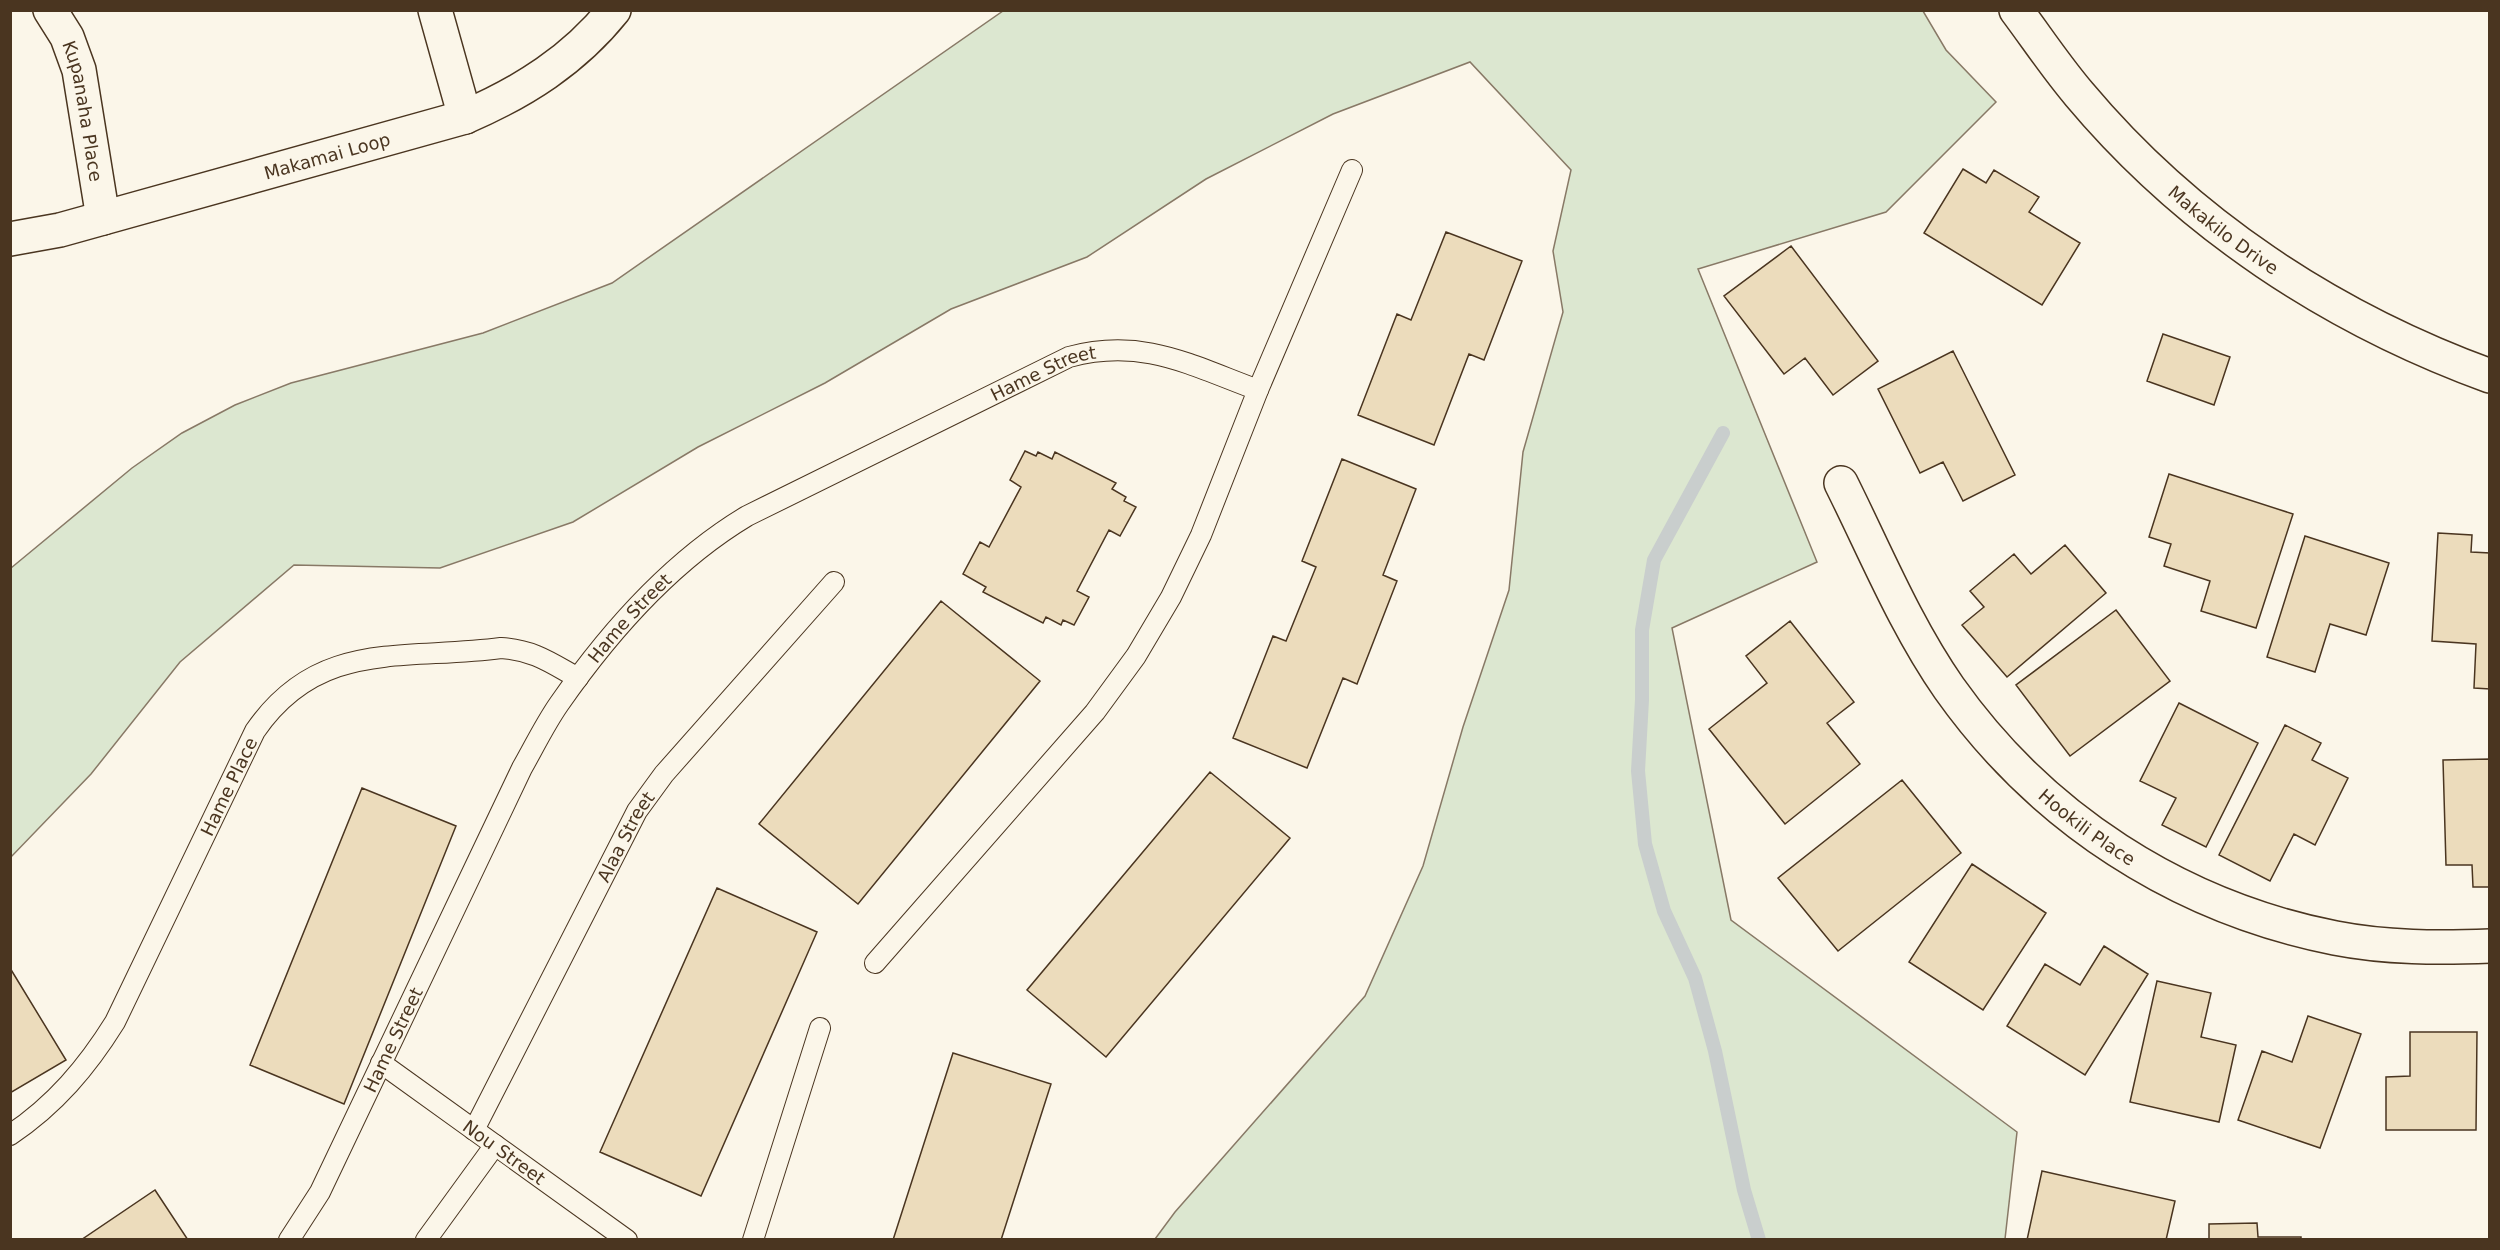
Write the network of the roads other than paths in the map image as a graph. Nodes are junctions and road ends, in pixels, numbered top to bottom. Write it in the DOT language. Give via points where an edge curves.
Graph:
graph roads {
  1 [pos="50,10"];
  2 [pos="435,10"];
  3 [pos="614,10"];
  4 [pos="2016,10"];
  5 [pos="465,117"];
  6 [pos="1352,170"];
  7 [pos="103,218"];
  8 [pos="10,239"];
  9 [pos="2490,376"];
  10 [pos="1258,390"];
  11 [pos="1841,483"];
  12 [pos="834,582"];
  13 [pos="578,678"];
  14 [pos="2490,946"];
  15 [pos="875,963"];
  16 [pos="820,1028"];
  17 [pos="381,1063"];
  18 [pos="474,1130"];
  19 [pos="10,1136"];
  20 [pos="495,1145"];
  21 [pos="289,1239"];
  22 [pos="426,1239"];
  23 [pos="627,1239"];
  24 [pos="753,1239"];
  1 -- 7 [label="street, Kupanaha Place" via="67,38 79,70"];
  2 -- 5 [label="street"];
  3 -- 5 [label="street, Makamai Loop" via="571,56 538,80"];
  4 -- 9 [label="street, Makakilo Drive" via="2079,94 2155,175 2240,246 2333,306 2432,355"];
  5 -- 7 [label="street, Makamai Loop"];
  6 -- 10 [label="lane"];
  7 -- 8 [label="street, Makamai Loop"];
  10 -- 13 [label="lane, Hame Street" via="1162,355 1137,350 1102,349 1069,357 722,531 678,565"];
  10 -- 15 [label="lane" via="1201,535 1172,597 1136,656 1095,712"];
  11 -- 14 [label="street, Hookili Place" via="1913,628 1948,686 1989,740 2037,789 2089,832 2166,879 2271,923 2337,939 2393,945"];
  12 -- 18 [label="lane, Alaa Street" via="663,774 638,811"];
  13 -- 17 [label="lane, Hame Street" via="522,768"];
  13 -- 19 [label="lane, Hame Place" via="537,655 501,648 349,662 317,674 288,692 255,731 115,1022 73,1082"];
  16 -- 24 [label="lane"];
  17 -- 18 [label="lane, Nou Street"];
  17 -- 21 [label="lane, Hame Street" via="320,1192"];
  18 -- 20 [label="lane, Nou Street"];
  20 -- 22 [label="lane"];
  20 -- 23 [label="lane, Nou Street"];
}
